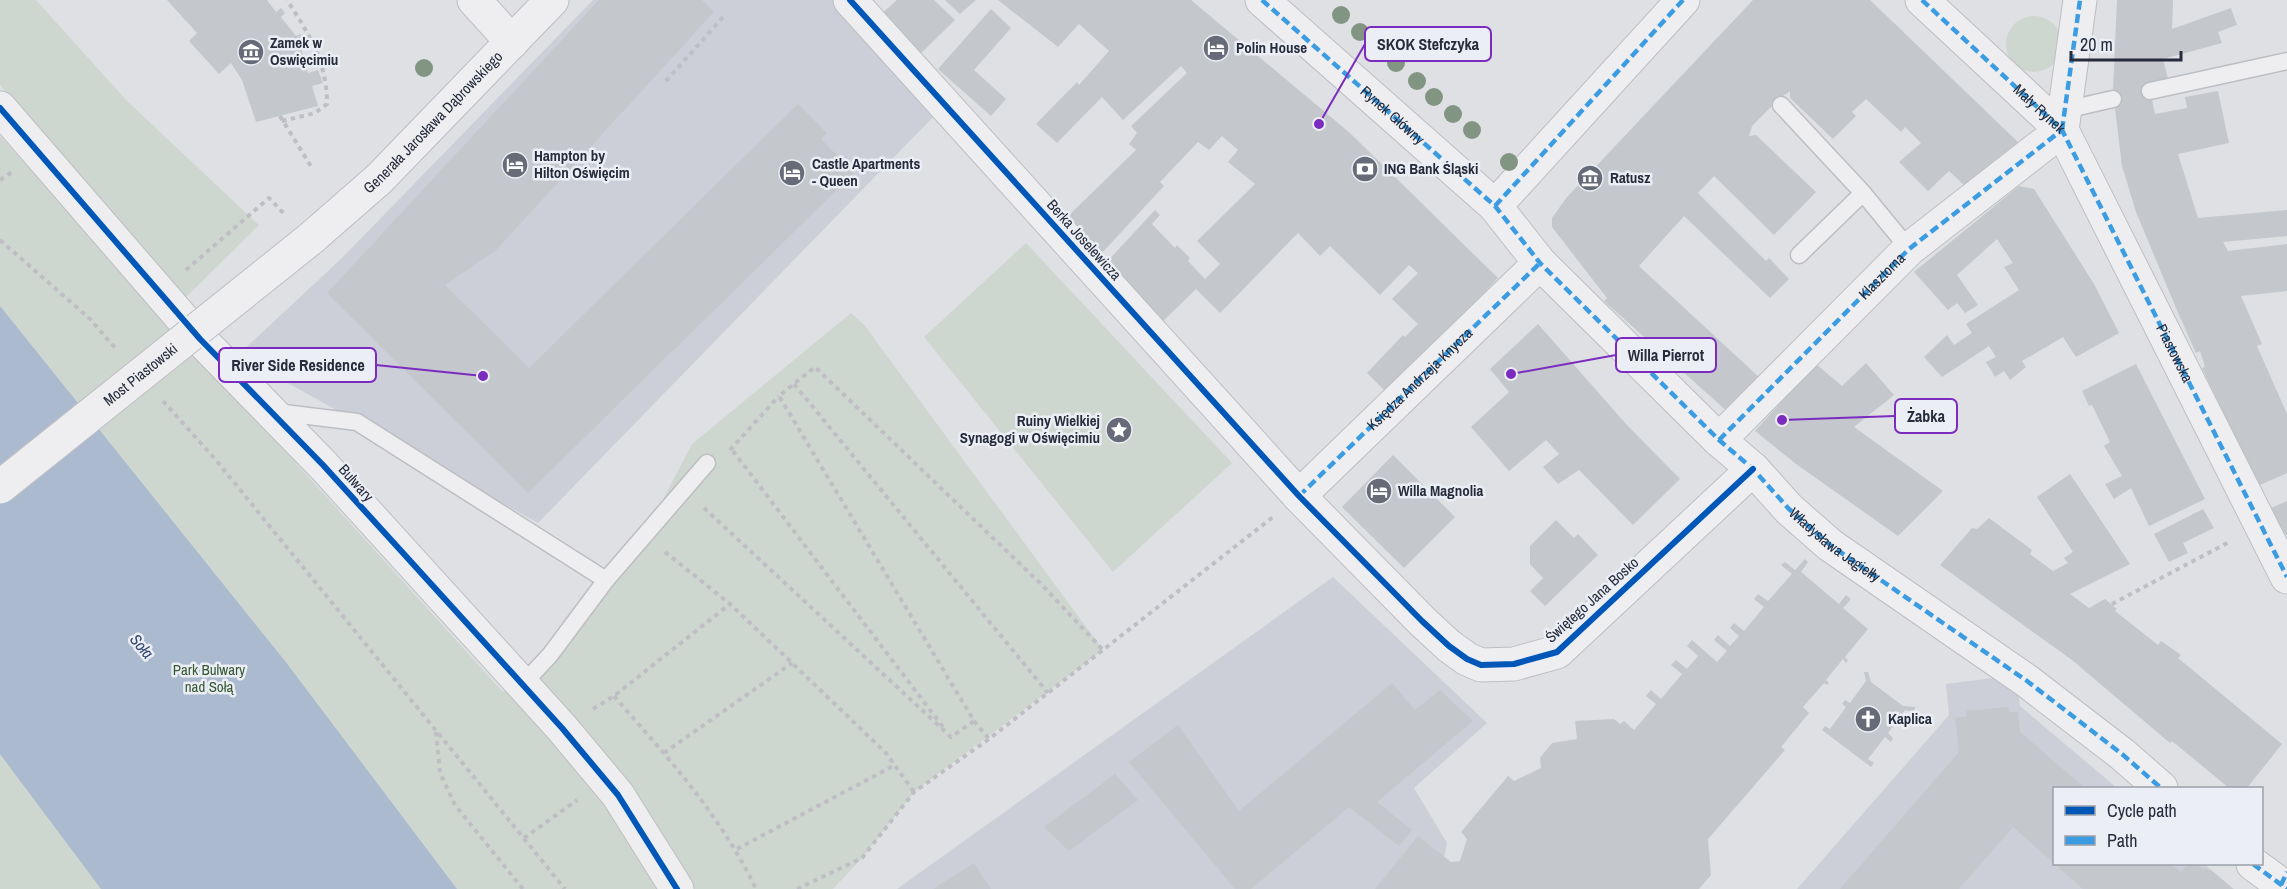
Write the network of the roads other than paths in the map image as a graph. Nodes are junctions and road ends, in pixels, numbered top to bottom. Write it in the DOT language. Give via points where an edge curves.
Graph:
graph roads {
  1 [pos="474,0"];
  2 [pos="552,0"];
  3 [pos="850,0"];
  4 [pos="1262,0"];
  5 [pos="1683,0"];
  6 [pos="1922,0"];
  7 [pos="2080,0"];
  8 [pos="512,42"];
  9 [pos="2287,61"];
  10 [pos="2150,91"];
  11 [pos="2113,99"];
  12 [pos="1781,105"];
  13 [pos="0,108"];
  14 [pos="2063,120"];
  15 [pos="1863,193"];
  16 [pos="1495,207"];
  17 [pos="299,230"];
  18 [pos="1909,249"];
  19 [pos="1799,255"];
  20 [pos="1540,263"];
  21 [pos="273,411"];
  22 [pos="1719,440"];
  23 [pos="707,463"];
  24 [pos="1752,469"];
  25 [pos="0,487"];
  26 [pos="1299,496"];
  27 [pos="2287,577"];
  28 [pos="606,580"];
  29 [pos="522,685"];
  30 [pos="2159,787"];
  31 [pos="2255,865"];
  32 [pos="2285,882"];
  33 [pos="677,889"];
  1 -- 8 [label="street"];
  2 -- 8 [label="street, Generała Jarosława Dąbrowskiego"];
  3 -- 26 [label="street, Berka Joselewicza"];
  4 -- 16 [label="street, Rynek Główny"];
  5 -- 16 [label="street"];
  6 -- 14 [label="street, Mały Rynek"];
  7 -- 14 [label="street, Mały Rynek"];
  8 -- 17 [label="street, Generała Jarosława Dąbrowskiego" via="379,179"];
  9 -- 10 [label="lane"];
  11 -- 14 [label="lane"];
  12 -- 15 [label="lane"];
  13 -- 21 [label="street, Bulwary" via="200,339"];
  14 -- 18 [label="street, Klasztorna"];
  14 -- 27 [label="street, Piastowska"];
  15 -- 18 [label="lane"];
  15 -- 19 [label="lane"];
  16 -- 20 [label="street, Rynek Główny"];
  17 -- 25 [label="street, Most Piastowski, bridge"];
  18 -- 22 [label="street, Klasztorna"];
  20 -- 22 [label="street, Władysława Jagiełły"];
  20 -- 26 [label="street, Księdza Andrzeja Knycza"];
  21 -- 28 [label="lane" via="357,422"];
  21 -- 29 [label="street, Bulwary"];
  22 -- 24 [label="street, Władysława Jagiełły"];
  23 -- 28 [label="lane"];
  24 -- 26 [label="street, Świętego Jana Bosko" via="1557,652 1514,664 1481,665 1449,646"];
  24 -- 30 [label="street, Władysława Jagiełły" via="1830,545 2027,681"];
  28 -- 29 [label="lane" via="550,655"];
  29 -- 33 [label="street, Bulwary" via="618,795"];
  31 -- 32 [label="street"];
}
